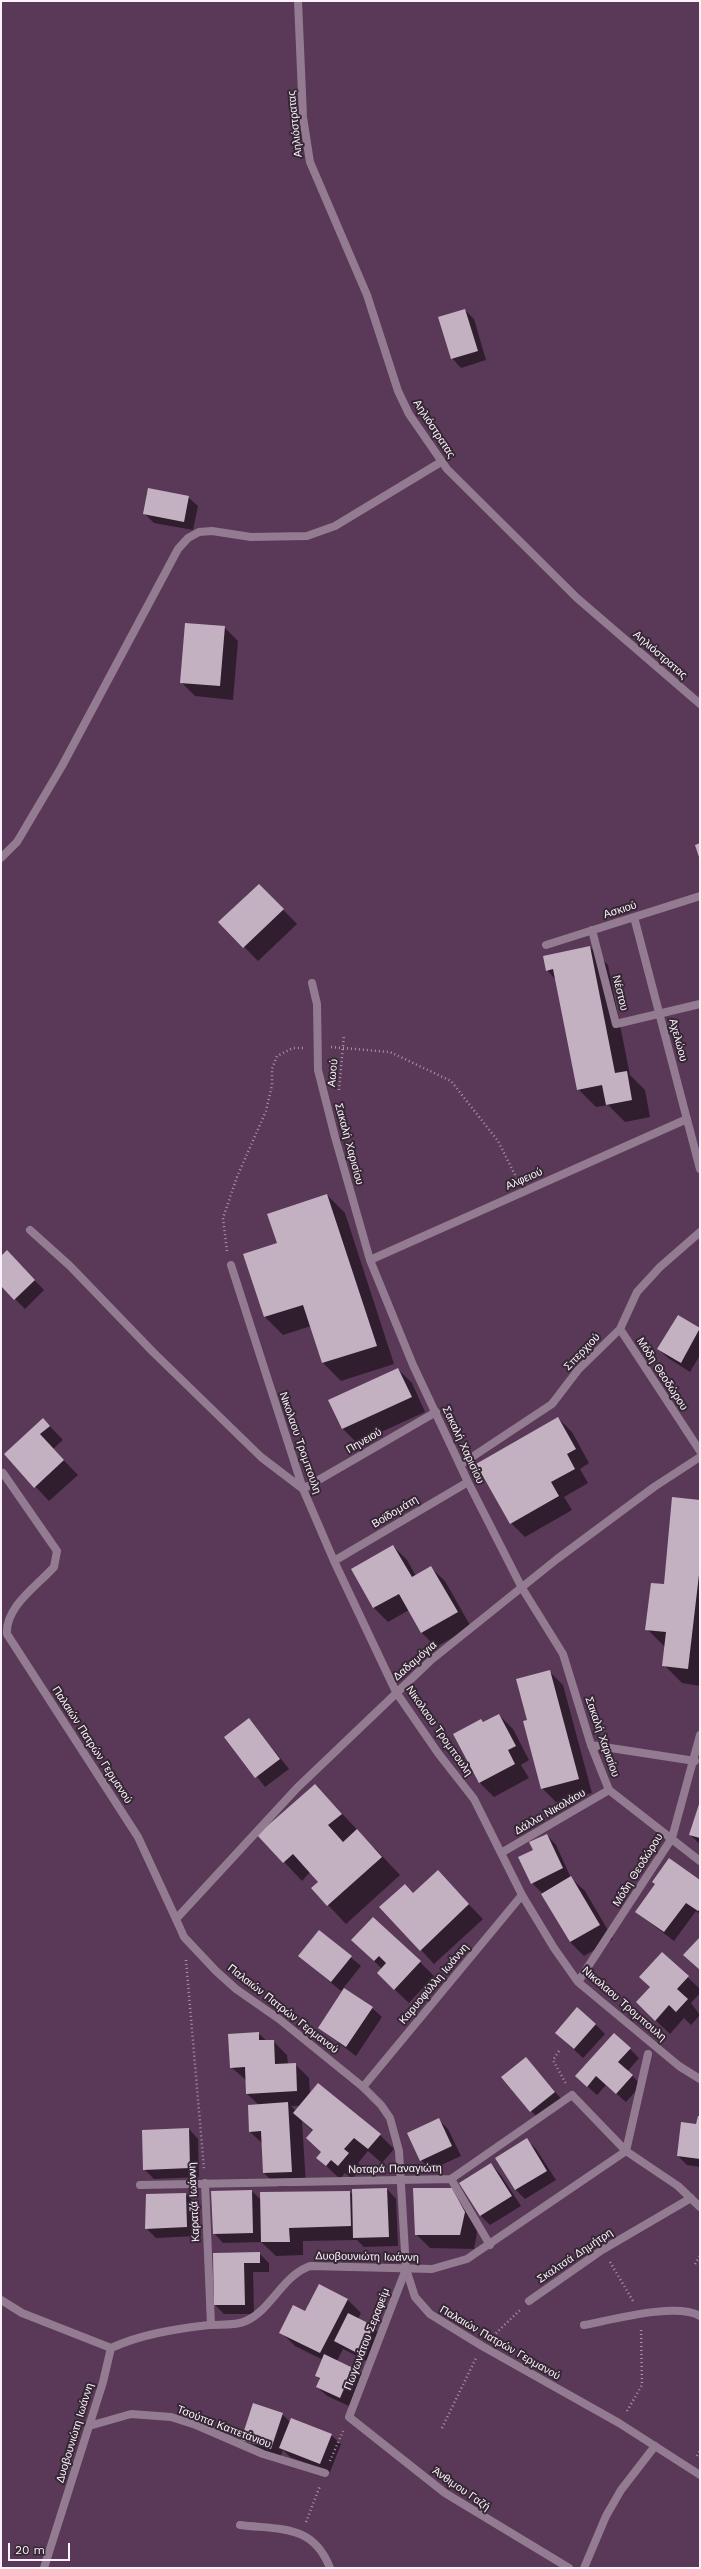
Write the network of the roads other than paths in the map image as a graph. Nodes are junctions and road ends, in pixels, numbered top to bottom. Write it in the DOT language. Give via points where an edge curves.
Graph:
graph roads {
  1 [pos="298,1"];
  2 [pos="441,462"];
  3 [pos="700,704"];
  4 [pos="1,858"];
  5 [pos="700,896"];
  6 [pos="634,917"];
  7 [pos="592,930"];
  8 [pos="546,945"];
  9 [pos="312,983"];
  10 [pos="700,1004"];
  11 [pos="659,1013"];
  12 [pos="687,1119"];
  13 [pos="700,1169"];
  14 [pos="30,1230"];
  15 [pos="700,1232"];
  16 [pos="370,1260"];
  17 [pos="231,1265"];
  18 [pos="620,1329"];
  19 [pos="436,1412"];
  20 [pos="700,1452"];
  21 [pos="700,1457"];
  22 [pos="460,1465"];
  23 [pos="2,1473"];
  24 [pos="468,1482"];
  25 [pos="303,1489"];
  26 [pos="334,1561"];
  27 [pos="522,1588"];
  28 [pos="396,1692"];
  29 [pos="700,1735"];
  30 [pos="590,1745"];
  31 [pos="695,1761"];
  32 [pos="609,1790"];
  33 [pos="672,1838"];
  34 [pos="501,1853"];
  35 [pos="700,1860"];
  36 [pos="522,1895"];
  37 [pos="176,1919"];
  38 [pos="578,1982"];
  39 [pos="648,2054"];
  40 [pos="700,2079"];
  41 [pos="363,2087"];
  42 [pos="626,2151"];
  43 [pos="451,2179"];
  44 [pos="402,2180"];
  45 [pos="205,2183"];
  46 [pos="140,2185"];
  47 [pos="691,2198"];
  48 [pos="700,2207"];
  49 [pos="490,2245"];
  50 [pos="406,2269"];
  51 [pos="1,2300"];
  52 [pos="529,2301"];
  53 [pos="700,2316"];
  54 [pos="212,2325"];
  55 [pos="584,2325"];
  56 [pos="111,2348"];
  57 [pos="349,2417"];
  58 [pos="89,2426"];
  59 [pos="655,2446"];
  60 [pos="325,2473"];
  61 [pos="700,2475"];
  62 [pos="240,2525"];
  63 [pos="44,2568"];
  64 [pos="330,2568"];
  65 [pos="569,2568"];
  66 [pos="584,2568"];
  1 -- 2 [label="street, Αηλιόστρατας" via="303,117 310,162 367,295 398,391 409,414"];
  2 -- 3 [label="street, Αηλιόστρατας" via="577,598"];
  2 -- 4 [label="street" via="335,526 307,536 251,536 212,531 199,532 188,538 178,549 83,728 21,836"];
  5 -- 6 [label="street, Ασκιού"];
  6 -- 7 [label="street, Ασκιού"];
  6 -- 11 [label="street, Αχελώου"];
  7 -- 8 [label="street, Ασκιού"];
  7 -- 11 [label="street, Νέστου" via="616,1024"];
  9 -- 16 [label="street, Σακαλή Χαρισίου" via="317,1004 318,1070"];
  10 -- 11 [label="street, Νέστου"];
  11 -- 12 [label="street, Αχελώου"];
  12 -- 13 [label="street, Αχελώου"];
  12 -- 16 [label="street, Αλφειού"];
  14 -- 25 [label="street" via="70,1266 153,1352 261,1457"];
  15 -- 18 [label="street, Σπερχιού" via="660,1267 637,1292"];
  16 -- 19 [label="street, Σακαλή Χαρισίου" via="391,1315"];
  17 -- 25 [label="street, Νικολαου Τρομπουλη"];
  18 -- 20 [label="street, Μόδη Θεοδώρου"];
  18 -- 22 [label="street, Σπερχιού" via="578,1370 552,1404"];
  19 -- 22 [label="street, Σακαλή Χαρισίου"];
  19 -- 25 [label="street, Πηνειού"];
  21 -- 27 [label="street, Δαδαμόγια" via="654,1487"];
  22 -- 24 [label="street, Σακαλή Χαρισίου"];
  23 -- 37 [label="street, Παλαιών Πατρών Γερμανού" via="57,1551 58,1558 54,1567 12,1611 6,1625 7,1634 138,1837"];
  24 -- 26 [label="street, Βοϊδομάτη"];
  24 -- 27 [label="street, Σακαλή Χαρισίου"];
  25 -- 26 [label="street, Νικολαου Τρομπουλη"];
  26 -- 28 [label="street, Νικολαου Τρομπουλη"];
  27 -- 28 [label="street, Δαδαμόγια"];
  27 -- 30 [label="street, Σακαλή Χαρισίου" via="563,1654"];
  28 -- 34 [label="street, Νικολαου Τρομπουλη" via="474,1799"];
  28 -- 37 [label="street, Δαδαμόγια" via="298,1788"];
  29 -- 31 [label="street, Μόδη Θεοδώρου"];
  30 -- 31 [label="street"];
  30 -- 32 [label="street, Σακαλή Χαρισίου"];
  31 -- 33 [label="street, Μόδη Θεοδώρου"];
  32 -- 33 [label="street, Σακαλή Χαρισίου"];
  32 -- 34 [label="street, Δάλλα Νικολάου"];
  33 -- 35 [label="street, Σακαλή Χαρισίου"];
  33 -- 38 [label="street, Μόδη Θεοδώρου"];
  34 -- 36 [label="street, Νικολαου Τρομπουλη"];
  36 -- 38 [label="street, Νικολαου Τρομπουλη"];
  36 -- 41 [label="street, Καρυοφύλλη Ιωάννη"];
  37 -- 41 [label="street, Παλαιών Πατρών Γερμανού" via="184,1937 236,1989 279,2019"];
  38 -- 40 [label="street, Νικολαου Τρομπουλη" via="679,2066"];
  39 -- 42 [label="street"];
  41 -- 44 [label="street, Παλαιών Πατρών Γερμανού" via="390,2118 399,2151"];
  42 -- 43 [label="street, Νοταρά Παναγιώτη" via="572,2095"];
  42 -- 47 [label="street" via="678,2186"];
  42 -- 49 [label="street, Δυοβουνιώτη Ιωάννη"];
  43 -- 44 [label="street, Νοταρά Παναγιώτη"];
  43 -- 49 [label="street"];
  44 -- 45 [label="street, Νοταρά Παναγιώτη"];
  44 -- 50 [label="street, Παλαιών Πατρών Γερμανού"];
  45 -- 46 [label="street, Νοταρά Παναγιώτη"];
  45 -- 54 [label="street, Καρατζά Ιωάννη"];
  47 -- 48 [label="street"];
  47 -- 52 [label="street, Σκαλτσά Δημήτρη" via="602,2250"];
  49 -- 50 [label="street, Δυοβουνιώτη Ιωάννη" via="467,2259 432,2269"];
  50 -- 54 [label="street, Δυοβουνιώτη Ιωάννη" via="310,2266 296,2272 253,2317 244,2322"];
  50 -- 57 [label="street, Πωγωνάτου Σεραφείμ"];
  50 -- 59 [label="street, Παλαιών Πατρών Γερμανού" via="415,2297 430,2314 620,2423"];
  51 -- 56 [label="street" via="22,2313"];
  53 -- 55 [label="street" via="695,2312 672,2311 640,2314"];
  54 -- 56 [label="street, Δυοβουνιώτη Ιωάννη" via="142,2336"];
  56 -- 58 [label="street, Δυοβουνιώτη Ιωάννη"];
  57 -- 65 [label="street, Άνθιμου Γαζή" via="445,2493"];
  58 -- 60 [label="street, Τσούπα Καπετάνιου" via="131,2414 171,2417 263,2454"];
  58 -- 63 [label="street, Δυοβουνιώτη Ιωάννη"];
  59 -- 61 [label="street, Παλαιών Πατρών Γερμανού"];
  59 -- 66 [label="street" via="621,2490 606,2516"];
  62 -- 64 [label="street" via="302,2533 316,2543"];
}
